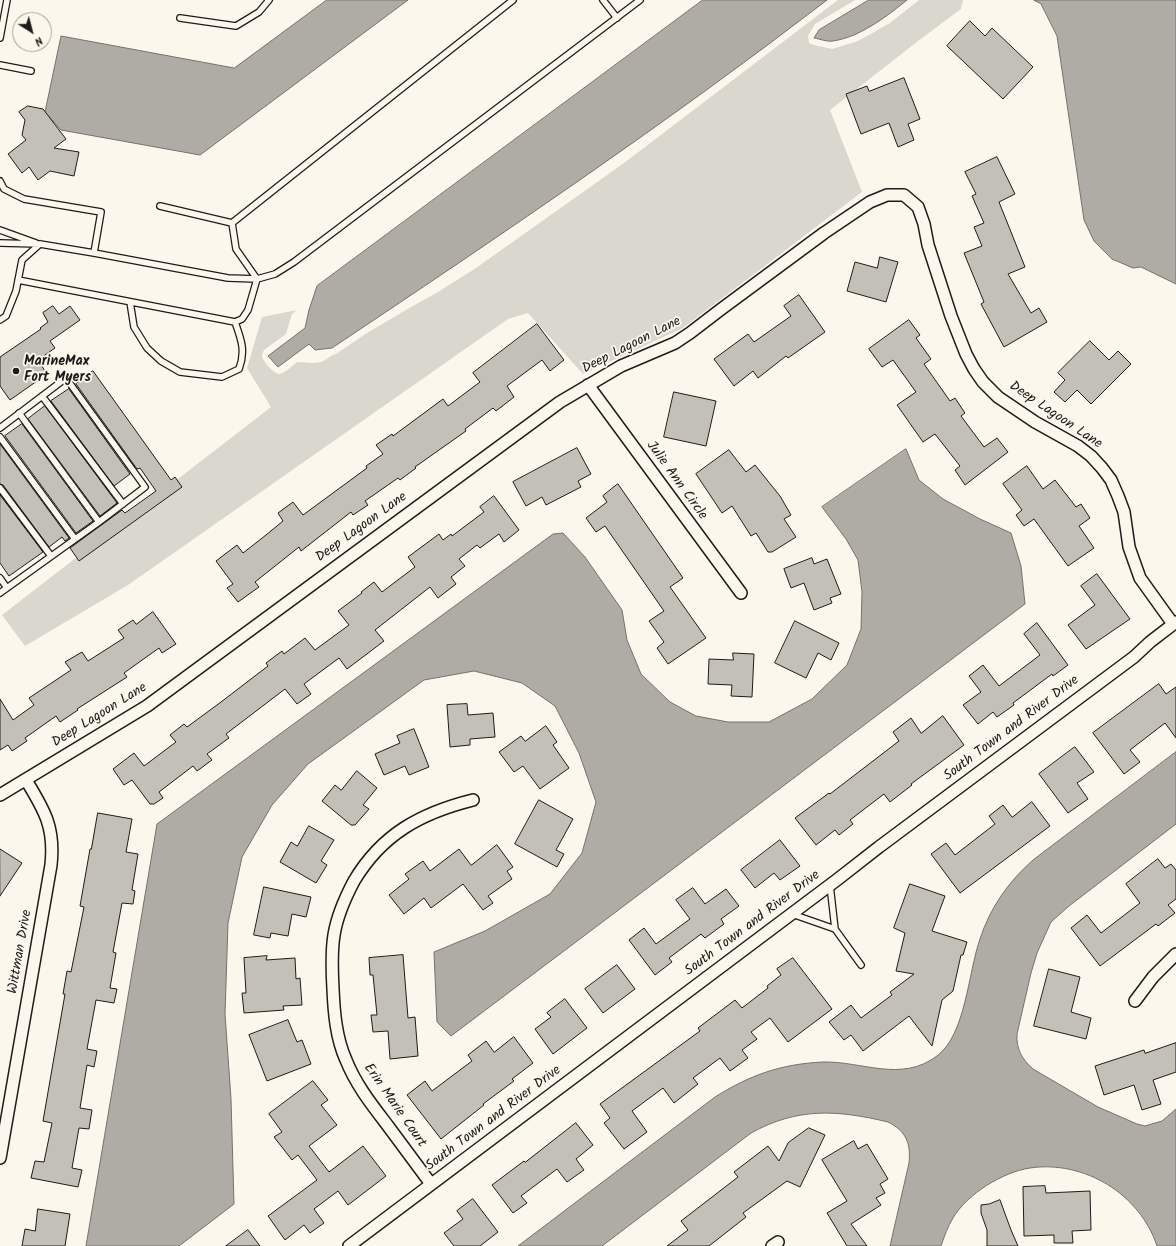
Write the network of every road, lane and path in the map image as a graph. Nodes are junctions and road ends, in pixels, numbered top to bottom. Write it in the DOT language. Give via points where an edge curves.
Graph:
graph roads {
  1 [pos="7,0"];
  2 [pos="269,0"];
  3 [pos="512,0"];
  4 [pos="603,0"];
  5 [pos="640,0"];
  6 [pos="180,18"];
  7 [pos="617,18"];
  8 [pos="0,38"];
  9 [pos="0,65"];
  10 [pos="31,71"];
  11 [pos="0,182"];
  12 [pos="160,206"];
  13 [pos="232,223"];
  14 [pos="0,230"];
  15 [pos="0,243"];
  16 [pos="40,244"];
  17 [pos="94,253"];
  18 [pos="257,279"];
  19 [pos="18,280"];
  20 [pos="130,302"];
  21 [pos="0,320"];
  22 [pos="235,322"];
  23 [pos="588,385"];
  24 [pos="42,396"];
  25 [pos="19,413"];
  26 [pos="0,428"];
  27 [pos="0,437"];
  28 [pos="0,488"];
  29 [pos="123,504"];
  30 [pos="99,522"];
  31 [pos="75,539"];
  32 [pos="51,556"];
  33 [pos="0,578"];
  34 [pos="7,588"];
  35 [pos="0,593"];
  36 [pos="741,593"];
  37 [pos="1175,623"];
  38 [pos="26,780"];
  39 [pos="0,795"];
  40 [pos="473,800"];
  41 [pos="830,885"];
  42 [pos="792,914"];
  43 [pos="835,928"];
  44 [pos="1176,954"];
  45 [pos="861,965"];
  46 [pos="1135,1001"];
  47 [pos="0,1158"];
  48 [pos="432,1184"];
  49 [pos="349,1246"];
  1 -- 8 [label="lane"];
  2 -- 6 [label="lane" via="259,12 236,26"];
  3 -- 13 [label="lane"];
  4 -- 7 [label="lane"];
  5 -- 7 [label="lane"];
  7 -- 18 [label="lane" via="294,262 275,274"];
  9 -- 10 [label="lane"];
  11 -- 17 [label="lane" via="4,188 24,199 101,212"];
  12 -- 13 [label="lane"];
  13 -- 18 [label="lane" via="236,249"];
  14 -- 16 [label="lane"];
  15 -- 16 [label="lane"];
  16 -- 17 [label="lane"];
  16 -- 19 [label="lane" via="22,260"];
  17 -- 18 [label="lane" via="228,278"];
  18 -- 22 [label="lane" via="248,310 242,319"];
  19 -- 20 [label="lane"];
  19 -- 21 [label="lane" via="6,316"];
  20 -- 22 [label="lane"];
  20 -- 22 [label="lane" via="134,327 146,348 180,372 222,377 239,369 243,358 241,339"];
  23 -- 36 [label="street, Julie Ann Circle"];
  23 -- 37 [label="street, Deep Lagoon Lane" via="621,366 675,343 866,205 887,195 904,196 918,207 951,316 974,368 998,397 1078,446 1102,468 1111,480 1124,512 1129,547 1140,578"];
  23 -- 38 [label="street, Deep Lagoon Lane" via="560,402 465,471 147,706"];
  24 -- 25 [label="lane"];
  24 -- 29 [label="lane"];
  24 -- 29 [label="lane" via="66,378 145,487"];
  25 -- 26 [label="lane"];
  25 -- 30 [label="lane"];
  27 -- 31 [label="lane"];
  28 -- 32 [label="lane"];
  29 -- 30 [label="lane"];
  30 -- 31 [label="lane"];
  31 -- 32 [label="lane"];
  32 -- 34 [label="lane"];
  33 -- 34 [label="lane"];
  34 -- 35 [label="lane"];
  37 -- 41 [label="street, South Town and River Drive" via="1134,657"];
  38 -- 39 [label="street, Deep Lagoon Lane"];
  38 -- 47 [label="street, Wittman Drive" via="46,816 53,849"];
  40 -- 48 [label="street, Erin Marie Court" via="439,810 410,824 382,845 360,872 343,904 332,949 339,1040 352,1075 363,1094"];
  41 -- 42 [label="street, South Town and River Drive"];
  41 -- 43 [label="lane"];
  42 -- 43 [label="lane"];
  42 -- 48 [label="street, South Town and River Drive"];
  43 -- 45 [label="lane"];
  44 -- 46 [label="street" via="1153,977"];
  48 -- 49 [label="street, South Town and River Drive"];
}
